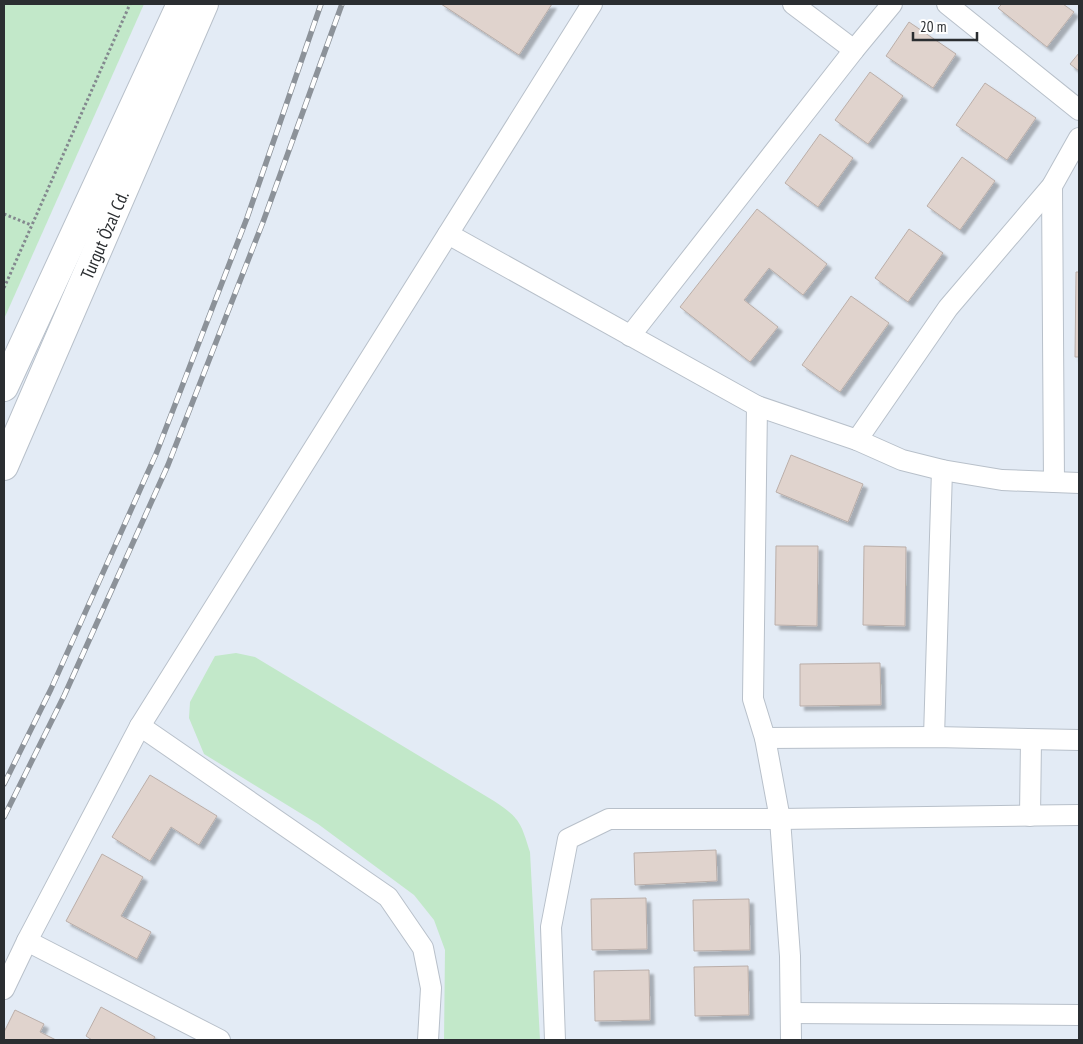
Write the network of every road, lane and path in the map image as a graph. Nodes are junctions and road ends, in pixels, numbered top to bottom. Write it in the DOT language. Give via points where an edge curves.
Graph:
graph roads {
  1 [pos="125,4"];
  2 [pos="130,4"];
  3 [pos="181,4"];
  4 [pos="204,4"];
  5 [pos="592,4"];
  6 [pos="793,4"];
  7 [pos="892,4"];
  8 [pos="947,4"];
  9 [pos="854,50"];
  10 [pos="1079,110"];
  11 [pos="1079,138"];
  12 [pos="1052,186"];
  13 [pos="4,214"];
  14 [pos="31,225"];
  15 [pos="448,234"];
  16 [pos="4,288"];
  17 [pos="630,336"];
  18 [pos="4,387"];
  19 [pos="757,406"];
  20 [pos="857,440"];
  21 [pos="4,466"];
  22 [pos="942,470"];
  23 [pos="1054,482"];
  24 [pos="1079,483"];
  25 [pos="140,726"];
  26 [pos="934,737"];
  27 [pos="766,738"];
  28 [pos="1031,740"];
  29 [pos="1079,740"];
  30 [pos="1079,815"];
  31 [pos="1030,816"];
  32 [pos="780,819"];
  33 [pos="27,942"];
  34 [pos="4,989"];
  35 [pos="791,1013"];
  36 [pos="1079,1015"];
  37 [pos="208,1038"];
  38 [pos="428,1040"];
  39 [pos="555,1040"];
  40 [pos="791,1040"];
  1 -- 2 [label="path"];
  2 -- 14 [label="path"];
  3 -- 18 [label="main road, Turgut Özal Cd."];
  4 -- 21 [label="main road, Turgut Özal Cd."];
  5 -- 15 [label="street"];
  6 -- 9 [label="street"];
  7 -- 9 [label="street"];
  8 -- 10 [label="street"];
  9 -- 17 [label="street"];
  11 -- 12 [label="street"];
  12 -- 20 [label="street" via="948,308"];
  12 -- 23 [label="street"];
  13 -- 14 [label="path"];
  14 -- 16 [label="path"];
  15 -- 17 [label="street"];
  15 -- 25 [label="street"];
  17 -- 19 [label="street"];
  19 -- 20 [label="street"];
  19 -- 27 [label="street" via="753,698"];
  20 -- 22 [label="street" via="902,460"];
  22 -- 23 [label="street" via="1002,480"];
  22 -- 26 [label="street"];
  23 -- 24 [label="street"];
  25 -- 33 [label="street"];
  25 -- 38 [label="street" via="388,897 423,948 431,988"];
  26 -- 27 [label="street"];
  26 -- 28 [label="street"];
  27 -- 32 [label="street"];
  28 -- 29 [label="street"];
  28 -- 31 [label="street"];
  30 -- 31 [label="street"];
  31 -- 32 [label="street"];
  32 -- 35 [label="street"];
  32 -- 39 [label="street" via="609,819 568,839 550,927"];
  33 -- 34 [label="street"];
  33 -- 37 [label="street"];
  35 -- 36 [label="street"];
  35 -- 40 [label="street"];
}
